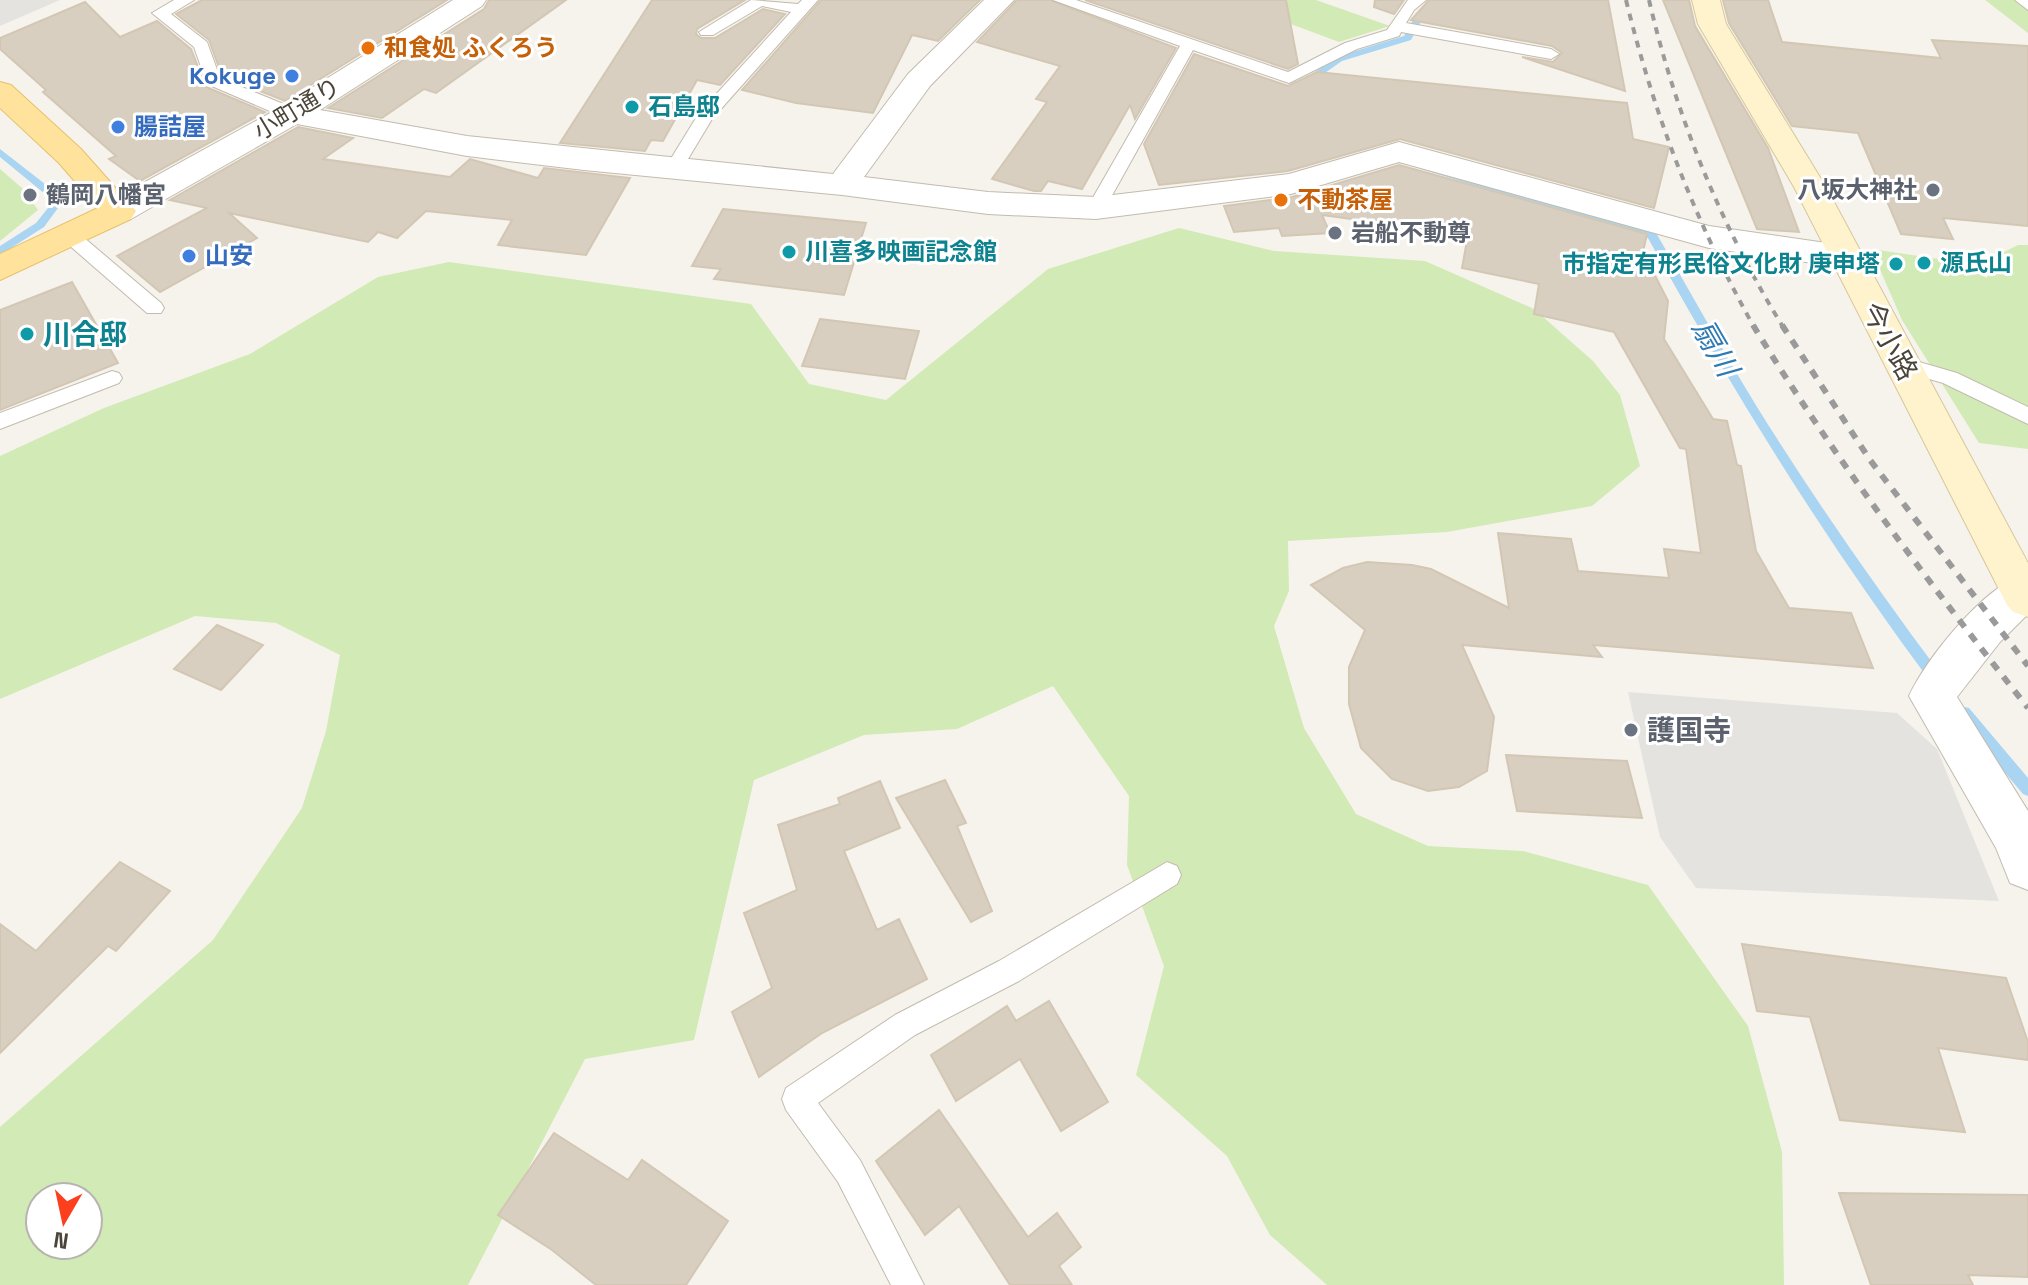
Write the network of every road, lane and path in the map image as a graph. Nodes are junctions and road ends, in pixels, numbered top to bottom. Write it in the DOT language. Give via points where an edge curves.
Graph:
graph roads {
  1 [pos="186,0"];
  2 [pos="472,0"];
  3 [pos="1000,0"];
  4 [pos="1061,0"];
  5 [pos="1418,0"];
  6 [pos="1706,0"];
  7 [pos="2023,0"];
  8 [pos="805,5"];
  9 [pos="2028,5"];
  10 [pos="1400,27"];
  11 [pos="707,32"];
  12 [pos="1188,45"];
  13 [pos="1551,54"];
  14 [pos="0,91"];
  15 [pos="292,114"];
  16 [pos="673,170"];
  17 [pos="842,185"];
  18 [pos="1096,208"];
  19 [pos="119,211"];
  20 [pos="69,235"];
  21 [pos="1847,257"];
  22 [pos="0,268"];
  23 [pos="154,308"];
  24 [pos="1902,364"];
  25 [pos="112,378"];
  26 [pos="2028,416"];
  27 [pos="0,421"];
  28 [pos="2025,596"];
  29 [pos="1932,696"];
  30 [pos="2028,813"];
  31 [pos="2028,866"];
  32 [pos="1167,875"];
  33 [pos="908,1285"];
  1 -- 15 [label="lane" via="160,13 201,45 213,81"];
  2 -- 15 [label="street, 小町通り"];
  3 -- 17 [label="street" via="919,80"];
  4 -- 12 [label="lane"];
  5 -- 10 [label="lane" via="1408,7"];
  6 -- 21 [label="street, 今小路" via="1712,24"];
  7 -- 9 [label="lane"];
  8 -- 11 [label="lane" via="760,1"];
  8 -- 16 [label="lane" via="705,117"];
  10 -- 12 [label="lane" via="1289,78"];
  10 -- 13 [label="lane"];
  12 -- 18 [label="lane"];
  14 -- 19 [label="main road"];
  15 -- 16 [label="street" via="467,146"];
  15 -- 19 [label="street, 小町通り"];
  16 -- 17 [label="street"];
  17 -- 18 [label="street" via="988,203"];
  18 -- 21 [label="street" via="1291,184 1399,152 1709,237"];
  19 -- 20 [label="main road"];
  20 -- 22 [label="main road"];
  20 -- 23 [label="lane"];
  21 -- 24 [label="street, 今小路"];
  24 -- 26 [label="lane" via="1950,378"];
  24 -- 28 [label="street, 今小路"];
  25 -- 27 [label="lane"];
  28 -- 29 [label="street" via="1990,619"];
  29 -- 30 [label="lane"];
  29 -- 31 [label="street" via="2016,836"];
  32 -- 33 [label="lane" via="1009,971 905,1025 797,1099 849,1171"];
}
